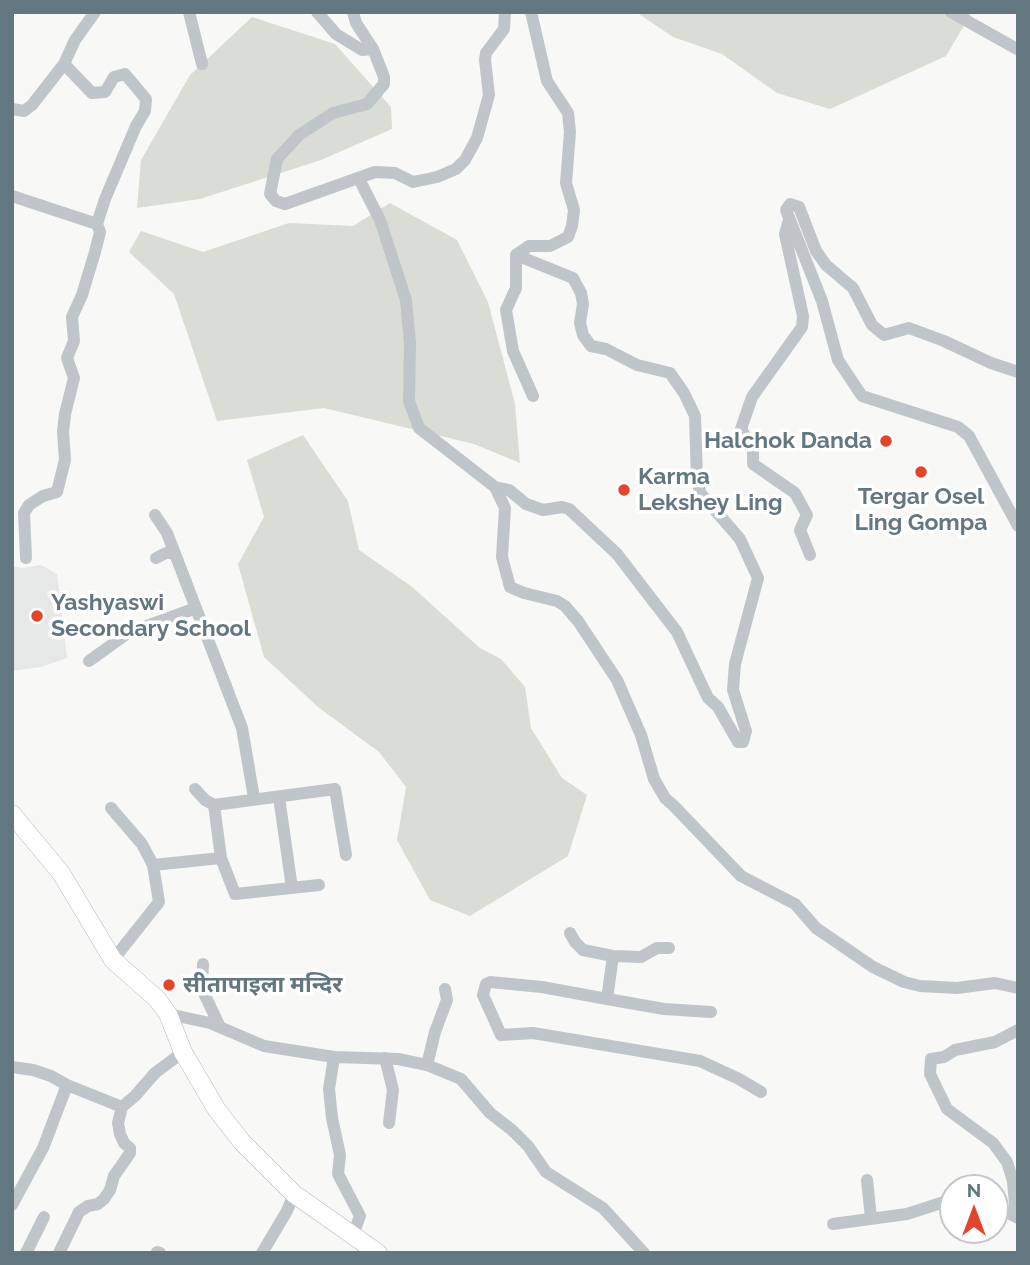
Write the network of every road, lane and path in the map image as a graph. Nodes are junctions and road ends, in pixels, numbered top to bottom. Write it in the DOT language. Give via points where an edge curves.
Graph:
graph roads {
  1 [pos="95,12"];
  2 [pos="189,12"];
  3 [pos="317,12"];
  4 [pos="344,12"];
  5 [pos="505,12"];
  6 [pos="531,12"];
  7 [pos="951,12"];
  8 [pos="355,18"];
  9 [pos="373,49"];
  10 [pos="1017,49"];
  11 [pos="64,64"];
  12 [pos="202,64"];
  13 [pos="12,109"];
  14 [pos="359,179"];
  15 [pos="12,197"];
  16 [pos="789,220"];
  17 [pos="97,224"];
  18 [pos="516,255"];
  19 [pos="1018,372"];
  20 [pos="533,396"];
  21 [pos="495,487"];
  22 [pos="155,515"];
  23 [pos="1018,526"];
  24 [pos="173,553"];
  25 [pos="810,555"];
  26 [pos="26,558"];
  27 [pos="156,558"];
  28 [pos="196,608"];
  29 [pos="89,661"];
  30 [pos="195,789"];
  31 [pos="279,797"];
  32 [pos="254,799"];
  33 [pos="214,805"];
  34 [pos="111,808"];
  35 [pos="12,814"];
  36 [pos="346,855"];
  37 [pos="221,858"];
  38 [pos="153,865"];
  39 [pos="319,885"];
  40 [pos="292,888"];
  41 [pos="570,933"];
  42 [pos="669,948"];
  43 [pos="613,956"];
  44 [pos="113,960"];
  45 [pos="202,964"];
  46 [pos="1018,988"];
  47 [pos="445,989"];
  48 [pos="607,999"];
  49 [pos="711,1012"];
  50 [pos="168,1014"];
  51 [pos="220,1027"];
  52 [pos="1018,1030"];
  53 [pos="183,1052"];
  54 [pos="334,1057"];
  55 [pos="385,1058"];
  56 [pos="427,1065"];
  57 [pos="12,1067"];
  58 [pos="67,1085"];
  59 [pos="761,1092"];
  60 [pos="122,1107"];
  61 [pos="389,1123"];
  62 [pos="867,1180"];
  63 [pos="294,1194"];
  64 [pos="939,1204"];
  65 [pos="12,1205"];
  66 [pos="44,1217"];
  67 [pos="1017,1217"];
  68 [pos="871,1218"];
  69 [pos="833,1224"];
  70 [pos="354,1235"];
  71 [pos="26,1253"];
  72 [pos="59,1253"];
  73 [pos="262,1253"];
  74 [pos="378,1253"];
  75 [pos="644,1253"];
  1 -- 11 [label="street"];
  2 -- 12 [label="street"];
  3 -- 9 [label="street" via="336,34 362,50"];
  4 -- 8 [label="street"];
  5 -- 14 [label="street" via="504,29 485,60 488,101 465,160 456,169 413,182 395,173 375,172"];
  6 -- 18 [label="street" via="547,81 568,113 566,183 574,210 568,237 550,246 529,246"];
  7 -- 10 [label="street"];
  8 -- 9 [label="street"];
  9 -- 14 [label="street" via="384,84 367,104 332,113 299,135 277,159 270,194 285,204"];
  11 -- 13 [label="street" via="28,109"];
  11 -- 17 [label="street" via="92,93 105,92 114,77 125,74 146,99"];
  14 -- 21 [label="street" via="380,220 406,300 409,401 419,428"];
  15 -- 17 [label="street"];
  16 -- 19 [label="street" via="786,210 790,204 799,207 816,251 853,288 872,325 884,335 909,328"];
  16 -- 23 [label="street" via="822,301 838,360 862,396 958,427 969,436"];
  16 -- 25 [label="street" via="785,234 802,327 752,397 741,429 753,449 753,464 795,493 807,515 800,530"];
  17 -- 26 [label="street" via="100,232 95,252 72,317 74,341 67,358 74,377 62,432 65,460 57,492 43,496 24,513"];
  18 -- 20 [label="street" via="516,288 506,310 513,351"];
  18 -- 21 [label="street" via="573,278 583,304 583,335 591,346 670,373 695,416 701,494 740,539 758,578 734,664 733,690 746,731 743,742 738,742 708,698 677,632 617,554 569,509 543,510"];
  21 -- 46 [label="street" via="505,508 502,558 510,587 557,601 578,621 617,680 664,798 730,866 795,904 816,928 873,967 904,982 936,987 995,983"];
  22 -- 24 [label="street"];
  24 -- 27 [label="street"];
  24 -- 28 [label="street"];
  28 -- 29 [label="street" via="128,633"];
  28 -- 32 [label="street" via="242,728"];
  30 -- 33 [label="street"];
  31 -- 32 [label="street"];
  31 -- 36 [label="street" via="335,789"];
  31 -- 40 [label="street"];
  32 -- 33 [label="street"];
  33 -- 37 [label="street"];
  34 -- 38 [label="street" via="142,844"];
  35 -- 44 [label="main road" via="61,873"];
  37 -- 38 [label="street"];
  37 -- 40 [label="street" via="235,894"];
  38 -- 44 [label="street" via="159,902"];
  39 -- 40 [label="street"];
  41 -- 43 [label="street" via="583,950"];
  42 -- 43 [label="street" via="657,948 641,957"];
  43 -- 48 [label="street"];
  44 -- 50 [label="main road"];
  45 -- 51 [label="street" via="202,989"];
  47 -- 56 [label="street" via="447,1000"];
  48 -- 49 [label="street"];
  48 -- 59 [label="street" via="490,982 483,995 501,1035 533,1033 700,1061"];
  50 -- 51 [label="street"];
  50 -- 53 [label="main road"];
  51 -- 54 [label="street" via="264,1046"];
  52 -- 67 [label="street" via="995,1042 931,1059 930,1073 947,1109 993,1143 1007,1162"];
  53 -- 60 [label="street"];
  53 -- 63 [label="main road" via="222,1117"];
  54 -- 55 [label="street"];
  54 -- 70 [label="street" via="331,1118 340,1155 338,1174 360,1216"];
  55 -- 56 [label="street"];
  55 -- 61 [label="street" via="393,1090"];
  56 -- 75 [label="street" via="461,1079 490,1113 528,1146 546,1172 603,1208"];
  57 -- 58 [label="street" via="33,1070"];
  58 -- 60 [label="street"];
  58 -- 65 [label="street" via="43,1148"];
  60 -- 72 [label="street" via="118,1123 130,1153 99,1205 79,1213"];
  62 -- 68 [label="street"];
  63 -- 70 [label="main road"];
  63 -- 73 [label="street"];
  64 -- 68 [label="street" via="907,1214"];
  66 -- 71 [label="street"];
  68 -- 69 [label="street"];
  70 -- 74 [label="main road"];
}
